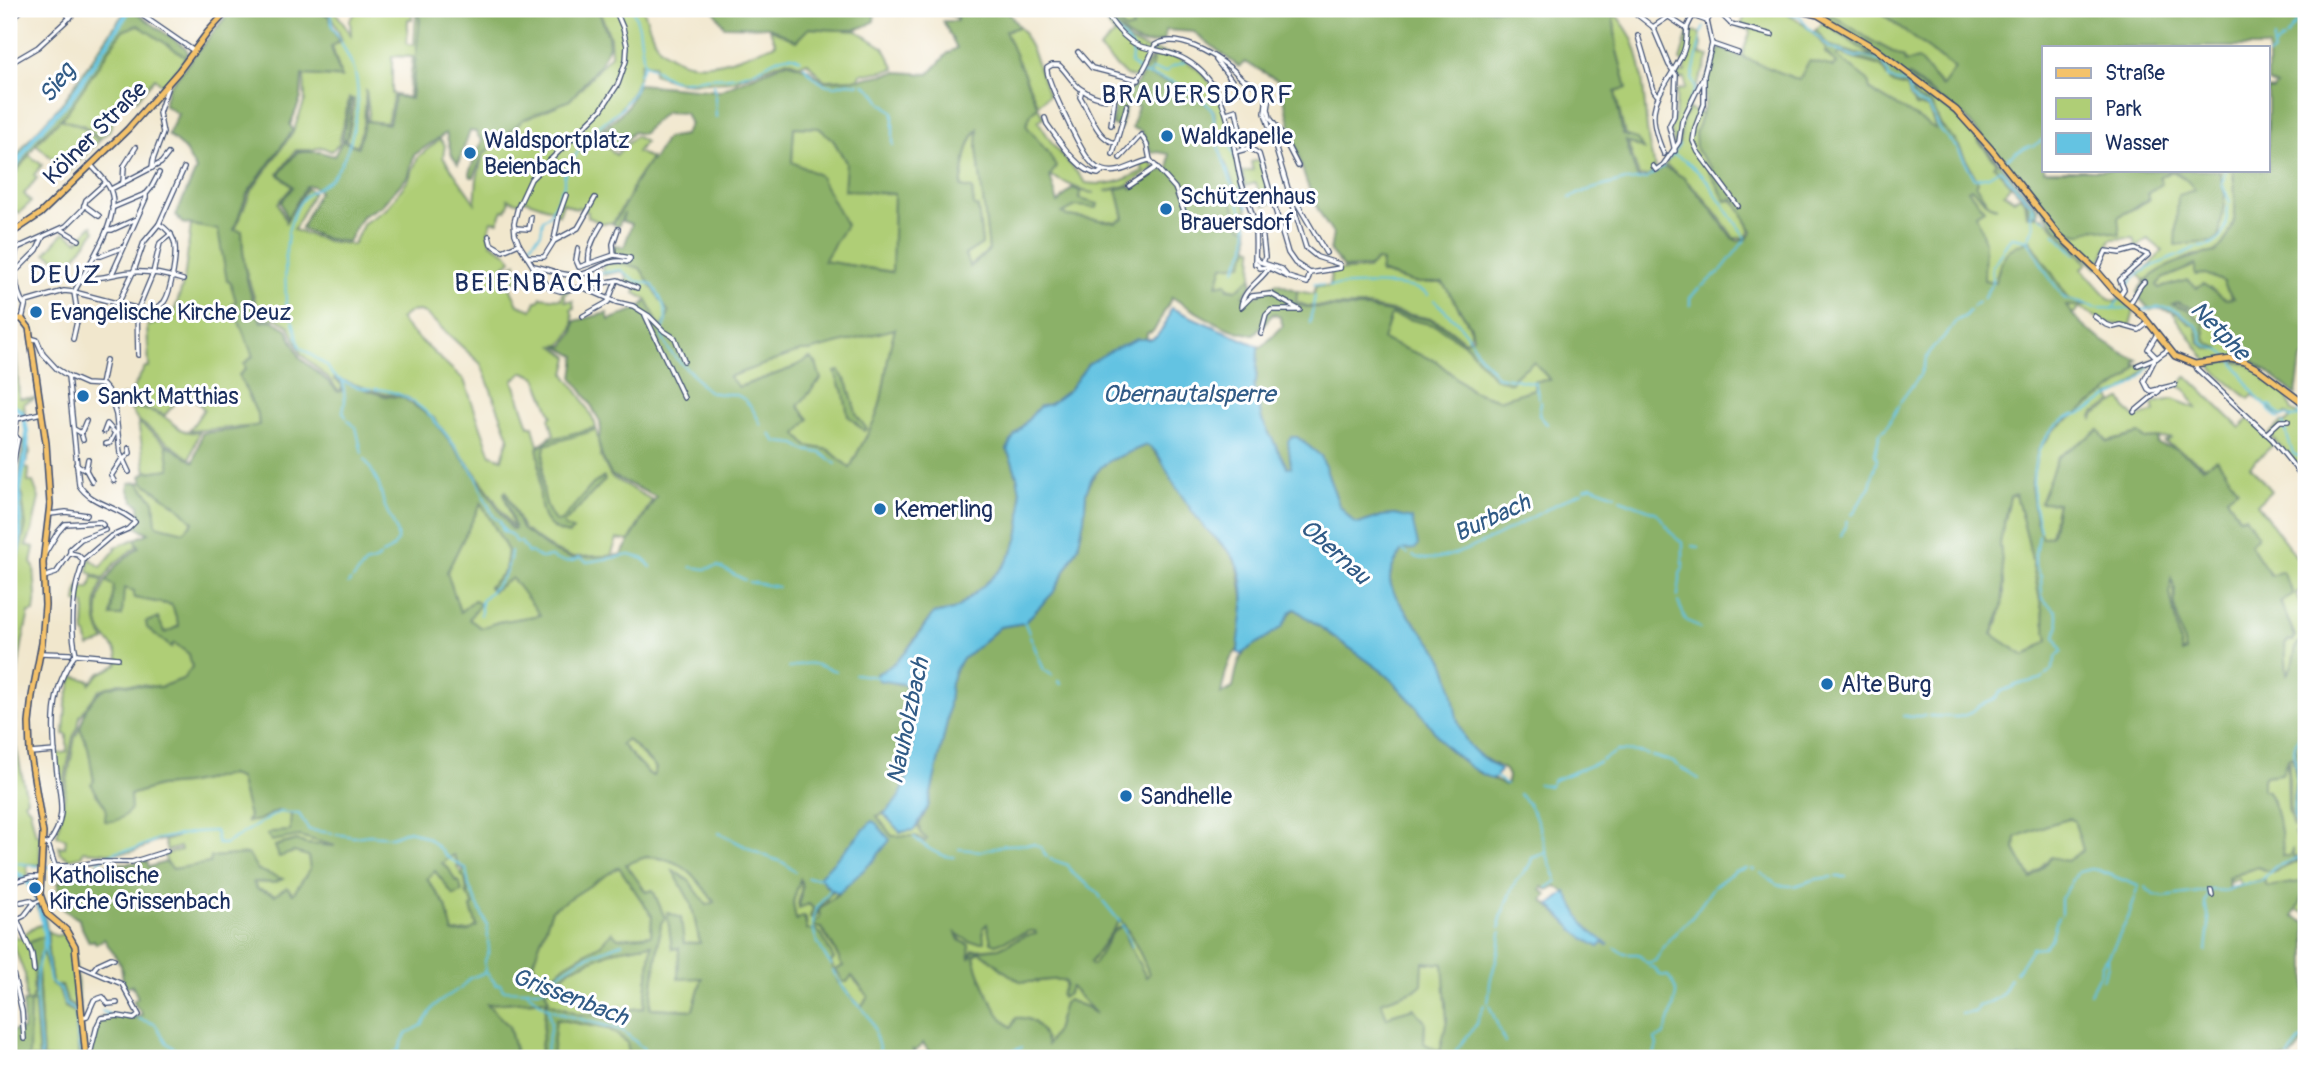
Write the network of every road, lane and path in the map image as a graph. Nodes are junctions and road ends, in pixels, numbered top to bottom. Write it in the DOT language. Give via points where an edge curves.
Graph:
graph roads {
  1 [pos="23,9"];
  2 [pos="63,9"];
  3 [pos="79,9"];
  4 [pos="133,9"];
  5 [pos="229,9"];
  6 [pos="615,9"];
  7 [pos="1103,9"];
  8 [pos="1630,9"];
  9 [pos="1657,9"];
  10 [pos="1696,9"];
  11 [pos="1705,9"];
  12 [pos="1715,9"];
  13 [pos="1791,9"];
  14 [pos="1798,10"];
  15 [pos="1693,16"];
  16 [pos="1668,17"];
  17 [pos="70,18"];
  18 [pos="1708,19"];
  19 [pos="9,21"];
  20 [pos="1653,27"];
  21 [pos="1687,29"];
  22 [pos="1772,35"];
  23 [pos="1638,36"];
  24 [pos="1712,44"];
  25 [pos="190,48"];
  26 [pos="1153,49"];
  27 [pos="1078,52"];
  28 [pos="1738,53"];
  29 [pos="1213,57"];
  30 [pos="9,64"];
  31 [pos="1672,70"];
  32 [pos="1122,72"];
  33 [pos="1704,75"];
  34 [pos="1141,76"];
  35 [pos="1125,78"];
  36 [pos="170,82"];
  37 [pos="1082,90"];
  38 [pos="1240,92"];
  39 [pos="1266,92"];
  40 [pos="1657,95"];
  41 [pos="1115,96"];
  42 [pos="1127,105"];
  43 [pos="1240,105"];
  44 [pos="1235,109"];
  45 [pos="1227,113"];
  46 [pos="1045,118"];
  47 [pos="1111,125"];
  48 [pos="1116,143"];
  49 [pos="136,147"];
  50 [pos="1244,149"];
  51 [pos="1675,151"];
  52 [pos="1235,152"];
  53 [pos="168,154"];
  54 [pos="1113,154"];
  55 [pos="1664,154"];
  56 [pos="1120,158"];
  57 [pos="1150,160"];
  58 [pos="91,165"];
  59 [pos="1298,166"];
  60 [pos="1653,166"];
  61 [pos="1157,167"];
  62 [pos="152,168"];
  63 [pos="184,168"];
  64 [pos="1103,170"];
  65 [pos="159,173"];
  66 [pos="106,183"];
  67 [pos="123,183"];
  68 [pos="1129,186"];
  69 [pos="1288,187"];
  70 [pos="110,189"];
  71 [pos="146,194"];
  72 [pos="566,195"];
  73 [pos="595,198"];
  74 [pos="85,205"];
  75 [pos="1738,206"];
  76 [pos="112,208"];
  77 [pos="99,216"];
  78 [pos="531,217"];
  79 [pos="135,220"];
  80 [pos="1261,221"];
  81 [pos="159,224"];
  82 [pos="602,224"];
  83 [pos="1189,225"];
  84 [pos="514,228"];
  85 [pos="61,229"];
  86 [pos="618,229"];
  87 [pos="107,230"];
  88 [pos="171,234"];
  89 [pos="9,235"];
  90 [pos="489,236"];
  91 [pos="43,237"];
  92 [pos="79,240"];
  93 [pos="554,241"];
  94 [pos="9,243"];
  95 [pos="519,244"];
  96 [pos="17,248"];
  97 [pos="123,248"];
  98 [pos="579,248"];
  99 [pos="1326,253"];
  100 [pos="614,255"];
  101 [pos="95,256"];
  102 [pos="527,257"];
  103 [pos="544,257"];
  104 [pos="1259,261"];
  105 [pos="589,263"];
  106 [pos="533,266"];
  107 [pos="542,267"];
  108 [pos="1269,267"];
  109 [pos="16,270"];
  110 [pos="133,271"];
  111 [pos="2097,271"];
  112 [pos="153,273"];
  113 [pos="1310,273"];
  114 [pos="112,274"];
  115 [pos="578,275"];
  116 [pos="83,276"];
  117 [pos="172,276"];
  118 [pos="183,280"];
  119 [pos="616,281"];
  120 [pos="2144,282"];
  121 [pos="581,287"];
  122 [pos="637,288"];
  123 [pos="75,292"];
  124 [pos="2120,295"];
  125 [pos="610,299"];
  126 [pos="24,304"];
  127 [pos="118,304"];
  128 [pos="2134,308"];
  129 [pos="137,309"];
  130 [pos="644,313"];
  131 [pos="583,316"];
  132 [pos="2094,316"];
  133 [pos="9,318"];
  134 [pos="22,319"];
  135 [pos="2149,322"];
  136 [pos="1261,334"];
  137 [pos="2157,334"];
  138 [pos="30,338"];
  139 [pos="73,339"];
  140 [pos="2168,350"];
  141 [pos="138,355"];
  142 [pos="2157,358"];
  143 [pos="106,360"];
  144 [pos="684,361"];
  145 [pos="2195,364"];
  146 [pos="2138,365"];
  147 [pos="68,376"];
  148 [pos="101,385"];
  149 [pos="2175,385"];
  150 [pos="2160,388"];
  151 [pos="684,398"];
  152 [pos="2306,405"];
  153 [pos="2134,412"];
  154 [pos="41,414"];
  155 [pos="86,421"];
  156 [pos="2288,421"];
  157 [pos="73,429"];
  158 [pos="104,432"];
  159 [pos="81,433"];
  160 [pos="118,433"];
  161 [pos="2266,434"];
  162 [pos="83,440"];
  163 [pos="106,444"];
  164 [pos="130,448"];
  165 [pos="88,458"];
  166 [pos="123,460"];
  167 [pos="13,464"];
  168 [pos="76,464"];
  169 [pos="86,470"];
  170 [pos="129,472"];
  171 [pos="92,481"];
  172 [pos="114,481"];
  173 [pos="2306,481"];
  174 [pos="50,514"];
  175 [pos="87,515"];
  176 [pos="70,553"];
  177 [pos="44,555"];
  178 [pos="83,560"];
  179 [pos="44,577"];
  180 [pos="41,653"];
  181 [pos="73,654"];
  182 [pos="118,657"];
  183 [pos="55,751"];
  184 [pos="30,753"];
  185 [pos="45,844"];
  186 [pos="167,851"];
  187 [pos="55,866"];
  188 [pos="53,872"];
  189 [pos="9,876"];
  190 [pos="41,877"];
  191 [pos="37,901"];
  192 [pos="21,902"];
  193 [pos="17,919"];
  194 [pos="9,923"];
  195 [pos="9,957"];
  196 [pos="114,959"];
  197 [pos="78,965"];
  198 [pos="93,970"];
  199 [pos="34,971"];
  200 [pos="117,1003"];
  201 [pos="83,1017"];
  202 [pos="24,1040"];
  203 [pos="88,1058"];
  1 -- 19 [label="street"];
  2 -- 17 [label="street"];
  3 -- 17 [label="street"];
  4 -- 25 [label="street"];
  5 -- 25 [label="main road, Kölner Straße"];
  6 -- 84 [label="street" via="627,51 618,84 601,110 529,181"];
  7 -- 26 [label="street" via="1130,41"];
  8 -- 20 [label="street"];
  9 -- 16 [label="street"];
  10 -- 15 [label="street"];
  11 -- 18 [label="street"];
  12 -- 18 [label="street"];
  12 -- 22 [label="street" via="1731,24"];
  13 -- 14 [label="main road"];
  14 -- 111 [label="main road" via="1825,19 1876,50 1956,110 2059,235"];
  15 -- 18 [label="street"];
  15 -- 21 [label="street"];
  16 -- 20 [label="street"];
  16 -- 21 [label="street"];
  17 -- 30 [label="street" via="38,47"];
  18 -- 24 [label="street"];
  20 -- 31 [label="street"];
  21 -- 31 [label="street" via="1686,46"];
  23 -- 40 [label="street"];
  24 -- 28 [label="street"];
  24 -- 33 [label="street"];
  25 -- 36 [label="main road, Kölner Straße" via="186,62"];
  26 -- 29 [label="street" via="1168,40"];
  26 -- 34 [label="street"];
  26 -- 45 [label="street" via="1172,53 1200,70"];
  27 -- 35 [label="street" via="1092,68"];
  29 -- 38 [label="street"];
  29 -- 39 [label="street"];
  31 -- 40 [label="street"];
  31 -- 51 [label="street" via="1677,82 1669,126"];
  32 -- 35 [label="street"];
  33 -- 51 [label="street" via="1682,121"];
  33 -- 75 [label="street" via="1704,104 1693,133 1694,145"];
  34 -- 35 [label="street"];
  34 -- 41 [label="street"];
  36 -- 58 [label="main road, Kölner Straße"];
  36 -- 62 [label="street" via="159,113 163,132"];
  37 -- 41 [label="street"];
  37 -- 48 [label="street" via="1080,97 1103,138"];
  37 -- 64 [label="street" via="1059,65 1047,68 1047,77 1086,156"];
  39 -- 59 [label="street" via="1270,118"];
  39 -- 69 [label="street" via="1265,113"];
  40 -- 55 [label="street" via="1654,122"];
  41 -- 47 [label="street"];
  42 -- 48 [label="street"];
  43 -- 44 [label="street"];
  44 -- 45 [label="street"];
  44 -- 50 [label="street"];
  45 -- 52 [label="street"];
  46 -- 64 [label="street" via="1080,166 1092,173"];
  48 -- 54 [label="street"];
  49 -- 67 [label="street" via="124,166"];
  50 -- 52 [label="street"];
  50 -- 113 [label="street" via="1259,154 1288,253"];
  51 -- 60 [label="street" via="1659,169"];
  52 -- 104 [label="street" via="1254,220"];
  53 -- 62 [label="street"];
  56 -- 57 [label="street" via="1141,135"];
  57 -- 61 [label="street"];
  57 -- 64 [label="street" via="1117,172"];
  58 -- 66 [label="street"];
  58 -- 89 [label="main road, Kölner Straße" via="40,214"];
  61 -- 68 [label="street"];
  61 -- 83 [label="street" via="1175,188"];
  62 -- 67 [label="street"];
  63 -- 81 [label="street"];
  65 -- 71 [label="street"];
  66 -- 70 [label="street"];
  66 -- 74 [label="street"];
  67 -- 70 [label="street"];
  69 -- 99 [label="street"];
  69 -- 113 [label="street" via="1306,248 1340,268"];
  70 -- 76 [label="street"];
  71 -- 76 [label="street"];
  71 -- 79 [label="street"];
  72 -- 93 [label="street"];
  73 -- 93 [label="street" via="578,228"];
  74 -- 77 [label="street"];
  74 -- 85 [label="street"];
  76 -- 87 [label="street"];
  78 -- 84 [label="street" via="529,229"];
  79 -- 87 [label="street"];
  79 -- 97 [label="street"];
  80 -- 104 [label="street" via="1264,250"];
  81 -- 88 [label="street"];
  81 -- 110 [label="street" via="144,242"];
  82 -- 105 [label="street"];
  84 -- 95 [label="street"];
  85 -- 91 [label="street"];
  85 -- 92 [label="street"];
  86 -- 100 [label="street"];
  87 -- 101 [label="street"];
  88 -- 112 [label="street" via="160,243"];
  88 -- 117 [label="street" via="176,252"];
  90 -- 95 [label="street" via="491,244 503,251"];
  91 -- 96 [label="street"];
  91 -- 109 [label="street" via="37,250"];
  93 -- 103 [label="street"];
  94 -- 96 [label="street"];
  95 -- 102 [label="street"];
  96 -- 109 [label="street"];
  97 -- 101 [label="street"];
  97 -- 114 [label="street"];
  98 -- 105 [label="street" via="577,265"];
  100 -- 105 [label="street"];
  100 -- 115 [label="street" via="629,256 630,261 612,261"];
  101 -- 116 [label="street"];
  102 -- 103 [label="street"];
  102 -- 106 [label="street"];
  103 -- 107 [label="street"];
  104 -- 108 [label="street"];
  106 -- 107 [label="street"];
  106 -- 121 [label="street" via="554,290"];
  107 -- 115 [label="street"];
  108 -- 113 [label="street" via="1307,283"];
  108 -- 136 [label="street" via="1244,295 1241,307 1252,296 1271,294 1300,310 1271,310"];
  109 -- 126 [label="street"];
  110 -- 112 [label="street"];
  110 -- 114 [label="street"];
  110 -- 127 [label="street"];
  111 -- 124 [label="main road"];
  111 -- 124 [label="street" via="2106,251 2135,249 2148,255 2120,280 2124,289"];
  112 -- 117 [label="street"];
  112 -- 129 [label="street"];
  114 -- 116 [label="street"];
  115 -- 121 [label="street"];
  116 -- 123 [label="street"];
  117 -- 118 [label="street"];
  117 -- 129 [label="street" via="163,302 149,310"];
  119 -- 121 [label="street"];
  119 -- 122 [label="street"];
  119 -- 125 [label="street"];
  120 -- 128 [label="street" via="2137,288"];
  121 -- 125 [label="street"];
  123 -- 126 [label="street"];
  123 -- 127 [label="street"];
  123 -- 139 [label="street" via="78,317"];
  124 -- 128 [label="main road"];
  125 -- 130 [label="street"];
  125 -- 131 [label="street"];
  126 -- 134 [label="street"];
  127 -- 129 [label="street"];
  128 -- 135 [label="main road"];
  129 -- 141 [label="street"];
  130 -- 144 [label="street" via="675,338"];
  130 -- 151 [label="street"];
  132 -- 135 [label="street" via="2113,327 2139,330"];
  133 -- 134 [label="main road"];
  134 -- 138 [label="main road"];
  135 -- 137 [label="main road"];
  137 -- 140 [label="main road"];
  137 -- 142 [label="street" via="2148,349"];
  138 -- 147 [label="street" via="37,340 43,354"];
  138 -- 154 [label="main road"];
  140 -- 142 [label="street"];
  140 -- 145 [label="main road"];
  142 -- 146 [label="street"];
  142 -- 150 [label="street" via="2144,381 2148,390"];
  143 -- 148 [label="street"];
  145 -- 152 [label="main road" via="2235,360 2256,367"];
  145 -- 161 [label="street"];
  147 -- 148 [label="street"];
  147 -- 157 [label="street"];
  148 -- 160 [label="street" via="113,400"];
  149 -- 150 [label="street"];
  150 -- 153 [label="street"];
  154 -- 167 [label="street" via="16,421"];
  154 -- 174 [label="main road"];
  155 -- 159 [label="street"];
  156 -- 161 [label="street" via="2281,421"];
  157 -- 159 [label="street"];
  157 -- 168 [label="street"];
  158 -- 160 [label="street" via="107,424"];
  159 -- 162 [label="street"];
  160 -- 163 [label="street"];
  160 -- 166 [label="street"];
  161 -- 173 [label="street"];
  164 -- 166 [label="street"];
  165 -- 169 [label="street"];
  166 -- 170 [label="street"];
  166 -- 172 [label="street" via="111,476"];
  168 -- 169 [label="street"];
  168 -- 178 [label="street" via="83,492 134,520 134,525 110,537"];
  169 -- 171 [label="street"];
  174 -- 175 [label="street"];
  174 -- 177 [label="main road"];
  176 -- 177 [label="street" via="81,539 104,527 100,522 65,524"];
  176 -- 178 [label="street"];
  176 -- 179 [label="street" via="55,573"];
  177 -- 179 [label="main road"];
  178 -- 181 [label="street" via="76,587"];
  179 -- 180 [label="main road"];
  180 -- 181 [label="street"];
  180 -- 184 [label="main road" via="30,709"];
  181 -- 182 [label="street"];
  181 -- 183 [label="street" via="57,691"];
  183 -- 184 [label="street"];
  183 -- 185 [label="street" via="62,804 57,830"];
  184 -- 185 [label="main road"];
  185 -- 187 [label="street"];
  185 -- 190 [label="main road"];
  186 -- 187 [label="street" via="132,862"];
  187 -- 188 [label="street"];
  189 -- 190 [label="street" via="17,881"];
  190 -- 191 [label="main road"];
  191 -- 192 [label="street"];
  191 -- 193 [label="street"];
  191 -- 197 [label="main road" via="64,927"];
  193 -- 194 [label="street"];
  193 -- 199 [label="street" via="33,954"];
  195 -- 202 [label="street"];
  196 -- 198 [label="street"];
  197 -- 198 [label="street"];
  197 -- 201 [label="main road"];
  198 -- 203 [label="street" via="122,984 139,1015 134,1019 101,1018"];
  200 -- 201 [label="street" via="94,1000"];
  201 -- 203 [label="main road"];
}
